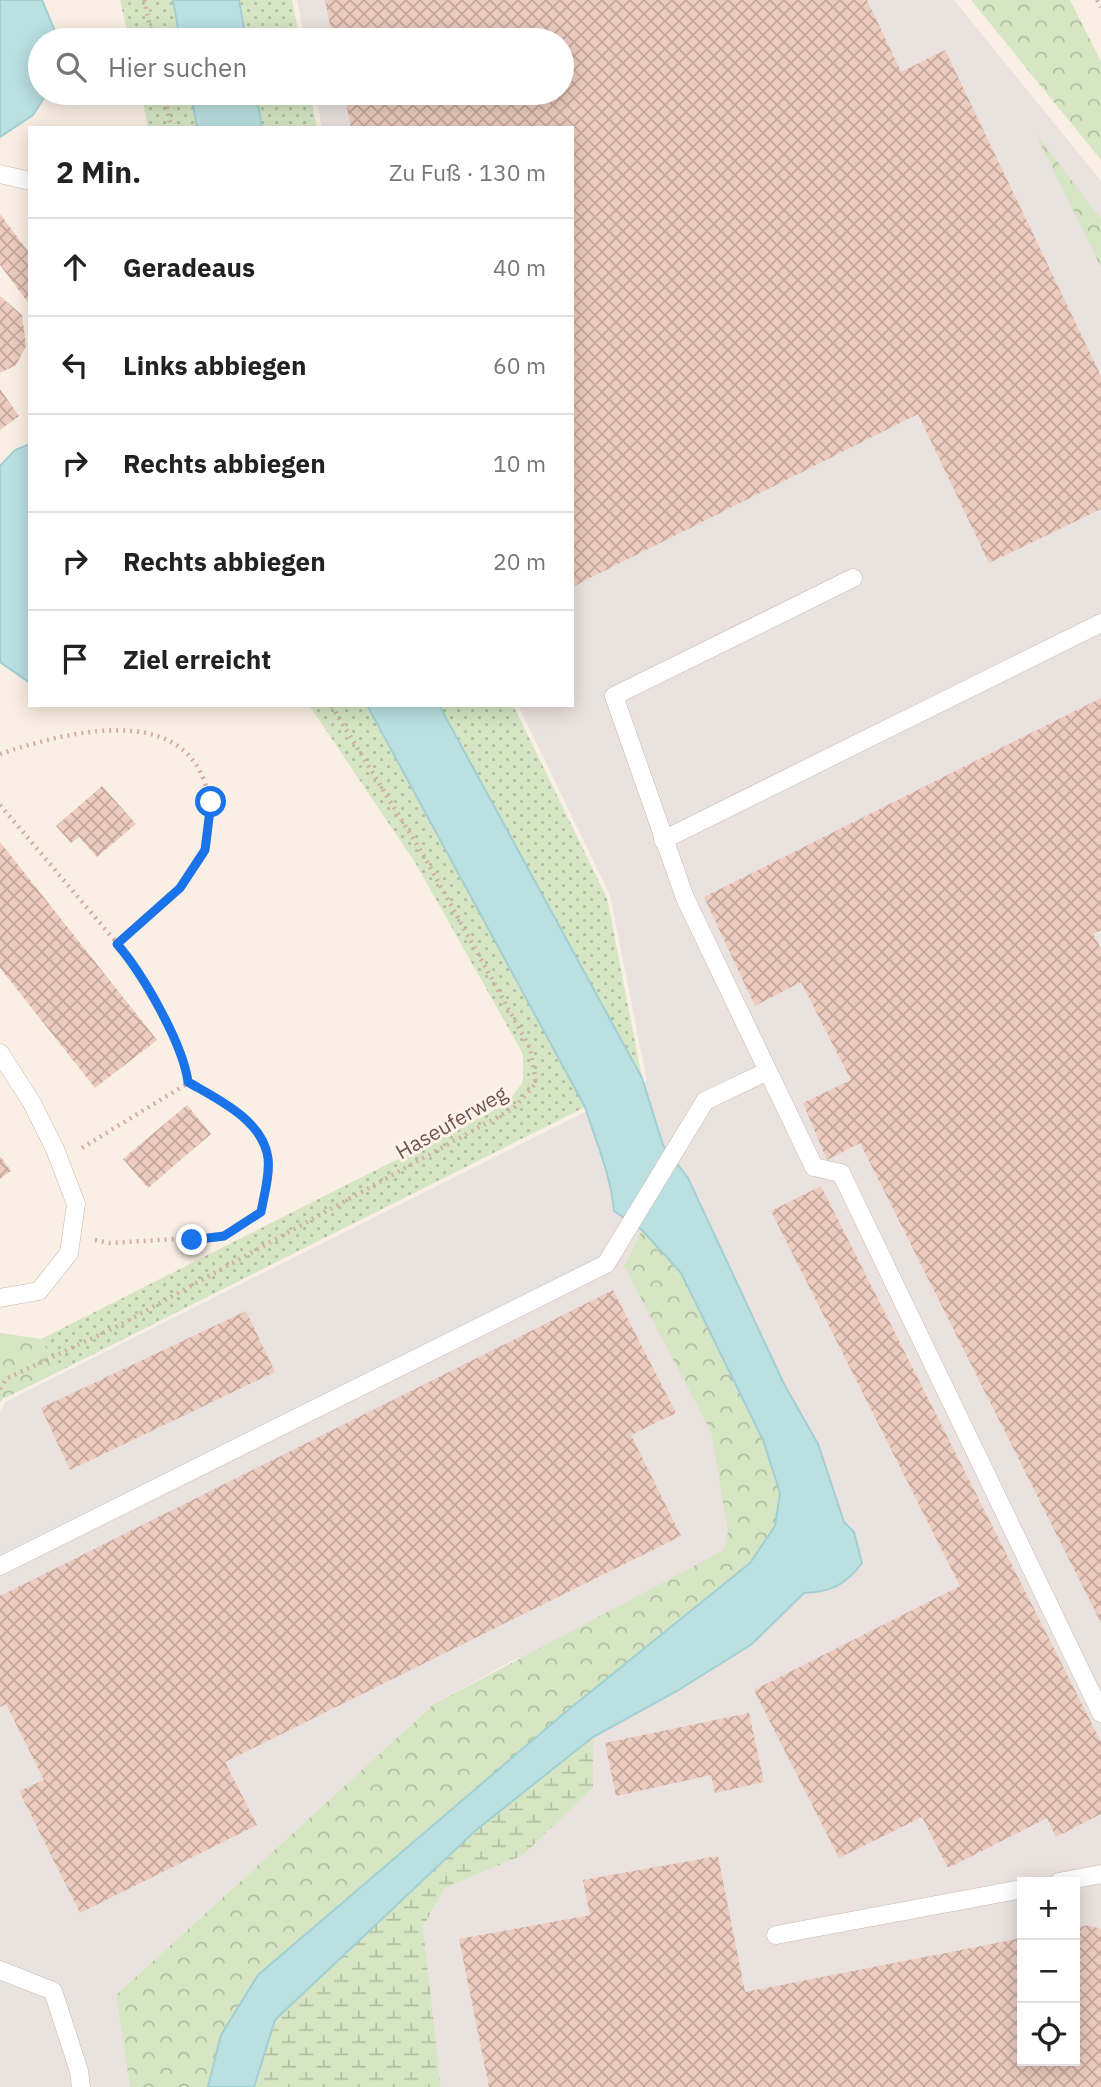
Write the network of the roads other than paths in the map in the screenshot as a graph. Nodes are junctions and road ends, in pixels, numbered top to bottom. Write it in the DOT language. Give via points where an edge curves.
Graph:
graph roads {
  1 [pos="0,174"];
  2 [pos="28,181"];
  3 [pos="853,578"];
  4 [pos="1101,624"];
  5 [pos="663,840"];
  6 [pos="0,1053"];
  7 [pos="768,1071"];
  8 [pos="0,1298"];
  9 [pos="0,1566"];
  10 [pos="1101,1713"];
  11 [pos="1101,1874"];
  12 [pos="1080,1878"];
  13 [pos="1017,1890"];
  14 [pos="776,1935"];
  15 [pos="0,1970"];
  16 [pos="81,2087"];
  1 -- 2 [label="lane"];
  3 -- 5 [label="lane" via="614,696"];
  4 -- 5 [label="lane"];
  5 -- 7 [label="lane" via="695,919"];
  6 -- 8 [label="lane" via="32,1103 76,1204 69,1253 39,1291"];
  7 -- 9 [label="lane" via="705,1101 606,1264"];
  7 -- 10 [label="lane" via="814,1167 841,1173"];
  11 -- 12 [label="lane"];
  13 -- 14 [label="lane"];
  15 -- 16 [label="lane" via="53,1991"];
}
